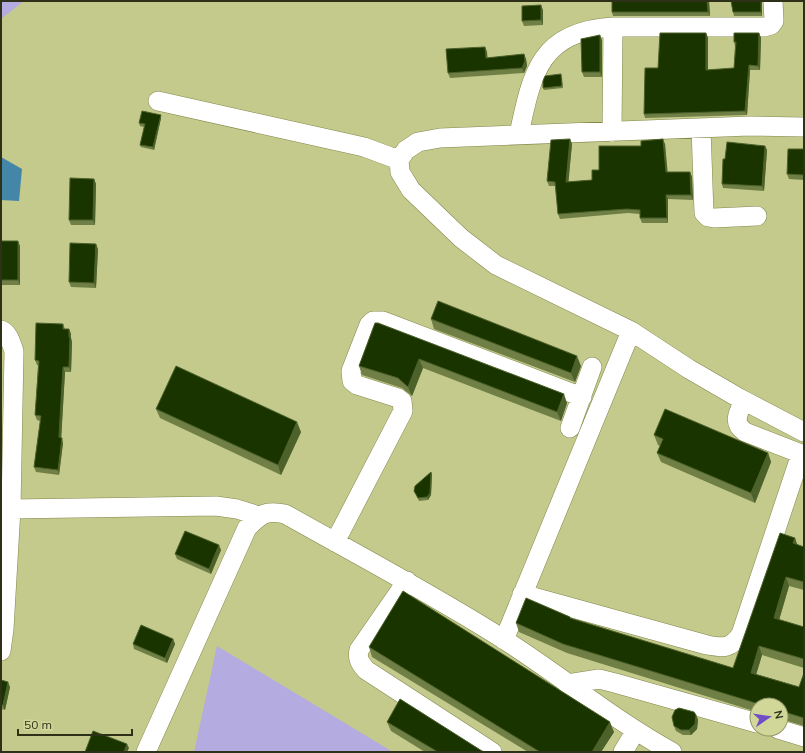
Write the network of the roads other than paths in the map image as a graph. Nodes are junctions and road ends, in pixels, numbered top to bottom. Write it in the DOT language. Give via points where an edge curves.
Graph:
graph roads {
  1 [pos="773,1"];
  2 [pos="613,27"];
  3 [pos="158,101"];
  4 [pos="804,127"];
  5 [pos="701,128"];
  6 [pos="612,132"];
  7 [pos="519,134"];
  8 [pos="399,160"];
  9 [pos="757,216"];
  10 [pos="1,330"];
  11 [pos="631,330"];
  12 [pos="592,367"];
  13 [pos="582,397"];
  14 [pos="744,401"];
  15 [pos="570,428"];
  16 [pos="804,432"];
  17 [pos="803,454"];
  18 [pos="11,509"];
  19 [pos="259,516"];
  20 [pos="335,542"];
  21 [pos="407,581"];
  22 [pos="522,594"];
  23 [pos="504,640"];
  24 [pos="1,651"];
  25 [pos="567,684"];
  26 [pos="749,721"];
  27 [pos="635,732"];
  28 [pos="789,732"];
  29 [pos="804,737"];
  30 [pos="146,752"];
  31 [pos="492,752"];
  32 [pos="623,752"];
  33 [pos="672,752"];
  1 -- 2 [label="street" via="774,21 764,27"];
  2 -- 6 [label="street"];
  2 -- 7 [label="street" via="575,33 557,43 542,59 529,88"];
  3 -- 8 [label="street" via="364,147"];
  4 -- 5 [label="street"];
  5 -- 6 [label="street"];
  5 -- 9 [label="street" via="704,213 714,218"];
  6 -- 7 [label="street"];
  7 -- 8 [label="street" via="440,138 418,142 406,150"];
  8 -- 11 [label="street" via="400,172 411,190 461,238 496,265"];
  10 -- 18 [label="street" via="10,338 14,351"];
  11 -- 14 [label="street" via="689,369"];
  11 -- 22 [label="street"];
  12 -- 13 [label="street"];
  13 -- 15 [label="street"];
  13 -- 20 [label="street" via="383,321 373,321 369,325 351,371 352,381 357,385 398,398 404,405 403,411"];
  14 -- 16 [label="street"];
  14 -- 17 [label="street" via="737,416 739,428"];
  17 -- 22 [label="street" via="741,634 736,642 729,646 720,648 707,645"];
  18 -- 19 [label="street" via="216,506"];
  18 -- 24 [label="street"];
  19 -- 20 [label="street" via="271,511 285,514"];
  19 -- 30 [label="street" via="247,528"];
  20 -- 21 [label="street"];
  21 -- 23 [label="street"];
  21 -- 31 [label="street" via="359,650 361,664 366,670"];
  22 -- 23 [label="street"];
  23 -- 25 [label="street"];
  25 -- 26 [label="street" via="599,679"];
  25 -- 27 [label="street"];
  27 -- 32 [label="street"];
  27 -- 33 [label="street"];
  28 -- 29 [label="street"];
}
